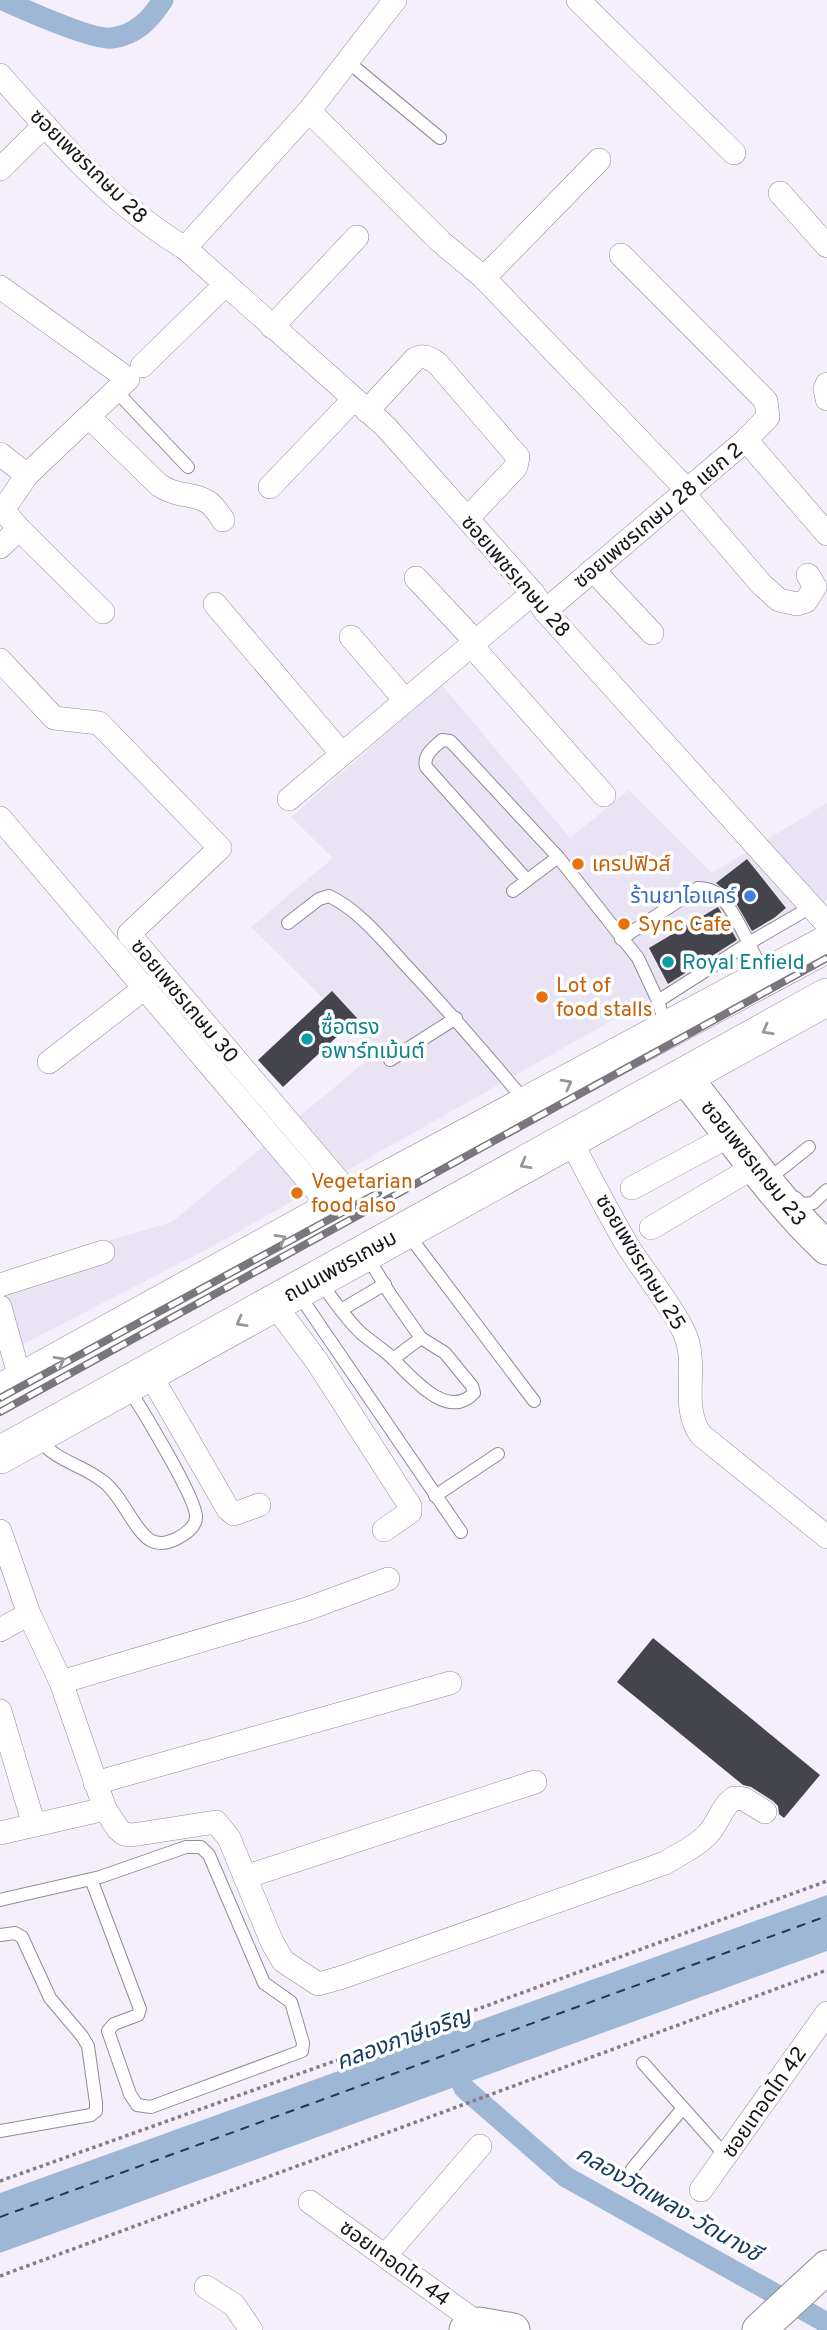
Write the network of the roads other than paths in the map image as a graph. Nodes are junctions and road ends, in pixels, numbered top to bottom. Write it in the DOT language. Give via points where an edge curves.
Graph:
graph roads {
  1 [pos="395,0"];
  2 [pos="578,0"];
  3 [pos="347,61"];
  4 [pos="0,75"];
  5 [pos="309,111"];
  6 [pos="45,125"];
  7 [pos="439,138"];
  8 [pos="734,153"];
  9 [pos="599,160"];
  10 [pos="0,169"];
  11 [pos="780,193"];
  12 [pos="357,237"];
  13 [pos="827,246"];
  14 [pos="186,248"];
  15 [pos="621,255"];
  16 [pos="484,278"];
  17 [pos="225,285"];
  18 [pos="0,287"];
  19 [pos="272,327"];
  20 [pos="129,379"];
  21 [pos="827,384"];
  22 [pos="827,399"];
  23 [pos="361,405"];
  24 [pos="89,417"];
  25 [pos="746,440"];
  26 [pos="0,454"];
  27 [pos="188,467"];
  28 [pos="27,475"];
  29 [pos="270,487"];
  30 [pos="685,492"];
  31 [pos="1,508"];
  32 [pos="467,519"];
  33 [pos="223,520"];
  34 [pos="19,529"];
  35 [pos="827,534"];
  36 [pos="0,547"];
  37 [pos="593,570"];
  38 [pos="808,575"];
  39 [pos="416,578"];
  40 [pos="539,602"];
  41 [pos="215,604"];
  42 [pos="103,612"];
  43 [pos="652,634"];
  44 [pos="351,637"];
  45 [pos="473,643"];
  46 [pos="0,660"];
  47 [pos="405,701"];
  48 [pos="342,754"];
  49 [pos="604,795"];
  50 [pos="289,799"];
  51 [pos="0,818"];
  52 [pos="558,857"];
  53 [pos="527,880"];
  54 [pos="513,891"];
  55 [pos="811,907"];
  56 [pos="288,923"];
  57 [pos="827,924"];
  58 [pos="621,939"];
  59 [pos="749,943"];
  60 [pos="827,944"];
  61 [pos="765,976"];
  62 [pos="146,987"];
  63 [pos="827,998"];
  64 [pos="662,1016"];
  65 [pos="456,1018"];
  66 [pos="390,1060"];
  67 [pos="49,1062"];
  68 [pos="684,1076"];
  69 [pos="528,1104"];
  70 [pos="731,1135"];
  71 [pos="570,1139"];
  72 [pos="809,1147"];
  73 [pos="765,1174"];
  74 [pos="632,1188"];
  75 [pos="827,1190"];
  76 [pos="343,1204"];
  77 [pos="651,1228"];
  78 [pos="385,1241"];
  79 [pos="827,1248"];
  80 [pos="103,1252"];
  81 [pos="384,1284"];
  82 [pos="0,1285"];
  83 [pos="296,1291"];
  84 [pos="0,1307"];
  85 [pos="341,1310"];
  86 [pos="421,1338"];
  87 [pos="393,1359"];
  88 [pos="138,1380"];
  89 [pos="11,1388"];
  90 [pos="534,1401"];
  91 [pos="35,1435"];
  92 [pos="498,1454"];
  93 [pos="0,1455"];
  94 [pos="435,1496"];
  95 [pos="259,1505"];
  96 [pos="384,1530"];
  97 [pos="0,1531"];
  98 [pos="461,1532"];
  99 [pos="827,1537"];
  100 [pos="388,1579"];
  101 [pos="29,1614"];
  102 [pos="0,1630"];
  103 [pos="61,1682"];
  104 [pos="450,1683"];
  105 [pos="0,1711"];
  106 [pos="535,1782"];
  107 [pos="95,1783"];
  108 [pos="105,1809"];
  109 [pos="765,1812"];
  110 [pos="34,1825"];
  111 [pos="0,1833"];
  112 [pos="245,1877"];
  113 [pos="91,1879"];
  114 [pos="0,1900"];
  115 [pos="0,1935"];
  116 [pos="827,2013"];
  117 [pos="643,2063"];
  118 [pos="683,2108"];
  119 [pos="0,2131"];
  120 [pos="480,2146"];
  121 [pos="726,2156"];
  122 [pos="632,2169"];
  123 [pos="701,2190"];
  124 [pos="310,2202"];
  125 [pos="385,2256"];
  126 [pos="820,2274"];
  127 [pos="205,2287"];
  128 [pos="769,2322"];
  129 [pos="472,2327"];
  130 [pos="251,2330"];
  131 [pos="513,2330"];
  1 -- 3 [label="street"];
  2 -- 8 [label="street"];
  3 -- 5 [label="street"];
  3 -- 7 [label="lane"];
  4 -- 6 [label="street, ซอยเพชรเกษม 28"];
  5 -- 14 [label="street"];
  5 -- 16 [label="street" via="441,242"];
  6 -- 10 [label="street"];
  6 -- 14 [label="street, ซอยเพชรเกษม 28" via="113,193 156,230"];
  9 -- 16 [label="street"];
  11 -- 13 [label="street"];
  12 -- 19 [label="street"];
  14 -- 17 [label="street, ซอยเพชรเกษม 28"];
  15 -- 25 [label="street, ซอยเพชรเกษม 28 แยก 2" via="766,401 768,417"];
  16 -- 30 [label="street"];
  17 -- 19 [label="street, ซอยเพชรเกษม 28"];
  17 -- 20 [label="street"];
  18 -- 20 [label="street"];
  19 -- 23 [label="street, ซอยเพชรเกษม 28"];
  20 -- 24 [label="street"];
  20 -- 27 [label="lane"];
  21 -- 22 [label="street"];
  23 -- 29 [label="street"];
  23 -- 32 [label="street, ซอยเพชรเกษม 28"];
  23 -- 32 [label="street" via="420,356 437,363 518,457 516,467"];
  24 -- 28 [label="street"];
  24 -- 33 [label="street" via="159,485 172,494 209,502"];
  25 -- 30 [label="street, ซอยเพชรเกษม 28 แยก 2"];
  25 -- 35 [label="street"];
  26 -- 28 [label="street"];
  28 -- 31 [label="street"];
  30 -- 37 [label="street, ซอยเพชรเกษม 28 แยก 2"];
  30 -- 38 [label="street" via="779,600 806,601 815,587"];
  31 -- 34 [label="street"];
  32 -- 40 [label="street, ซอยเพชรเกษม 28"];
  34 -- 36 [label="street"];
  34 -- 42 [label="street"];
  37 -- 40 [label="street, ซอยเพชรเกษม 28 แยก 2"];
  37 -- 43 [label="street"];
  39 -- 45 [label="street"];
  40 -- 45 [label="street, ซอยเพชรเกษม 28 แยก 2"];
  40 -- 55 [label="street, ซอยเพชรเกษม 28"];
  41 -- 48 [label="street"];
  44 -- 47 [label="street"];
  45 -- 47 [label="street, ซอยเพชรเกษม 28 แยก 2"];
  45 -- 49 [label="street"];
  46 -- 76 [label="street, ซอยเพชรเกษม 30" via="54,718 99,723 220,848 129,934"];
  47 -- 48 [label="street, ซอยเพชรเกษม 28 แยก 2"];
  48 -- 50 [label="street, ซอยเพชรเกษม 28 แยก 2"];
  51 -- 62 [label="street"];
  52 -- 53 [label="lane"];
  52 -- 53 [label="lane" via="455,746 442,740 427,754 426,767"];
  52 -- 58 [label="lane"];
  53 -- 54 [label="lane"];
  55 -- 57 [label="street, ซอยเพชรเกษม 28"];
  55 -- 59 [label="lane"];
  56 -- 65 [label="lane" via="319,900 329,896 339,901 378,934"];
  58 -- 59 [label="lane" via="698,888 721,897"];
  58 -- 64 [label="lane" via="638,958"];
  59 -- 61 [label="lane"];
  59 -- 64 [label="lane"];
  60 -- 61 [label="main road"];
  61 -- 64 [label="main road"];
  62 -- 67 [label="street"];
  62 -- 76 [label="street"];
  63 -- 68 [label="main road, ถนนเพชรเกษม, one-way"];
  69 -- 64 [label="main road, one-way"];
  65 -- 66 [label="lane"];
  65 -- 69 [label="lane"];
  68 -- 70 [label="main road, ซอยเพชรเกษม 23"];
  68 -- 71 [label="main road, ถนนเพชรเกษม"];
  69 -- 76 [label="main road"];
  70 -- 73 [label="main road, ซอยเพชรเกษม 23"];
  70 -- 74 [label="street"];
  71 -- 78 [label="main road, ถนนเพชรเกษม, one-way"];
  71 -- 99 [label="street, ซอยเพชรเกษม 25" via="625,1242 684,1333 692,1364 689,1413 693,1424"];
  72 -- 73 [label="lane"];
  73 -- 75 [label="lane" via="802,1204 813,1203"];
  73 -- 77 [label="street"];
  73 -- 79 [label="main road, ซอยเพชรเกษม 23" via="804,1227"];
  76 -- 78 [label="main road"];
  89 -- 76 [label="main road, one-way"];
  78 -- 81 [label="lane"];
  78 -- 83 [label="main road, ถนนเพชรเกษม"];
  78 -- 90 [label="lane"];
  80 -- 82 [label="street"];
  81 -- 85 [label="lane"];
  81 -- 86 [label="lane"];
  83 -- 85 [label="lane"];
  83 -- 88 [label="main road, ถนนเพชรเกษม, one-way"];
  83 -- 94 [label="lane"];
  83 -- 96 [label="street" via="316,1360 410,1506 410,1512"];
  84 -- 89 [label="street"];
  85 -- 87 [label="lane"];
  86 -- 87 [label="lane"];
  86 -- 87 [label="lane" via="445,1353 472,1386 474,1393 467,1401 454,1403 432,1395"];
  88 -- 91 [label="main road, ถนนเพชรเกษม"];
  88 -- 91 [label="lane" via="159,1440 197,1514 184,1535 167,1543 146,1537 105,1483 49,1451"];
  88 -- 95 [label="street" via="228,1509 234,1514"];
  91 -- 93 [label="main road, ถนนเพชรเกษม"];
  92 -- 94 [label="lane"];
  94 -- 98 [label="lane"];
  97 -- 101 [label="street"];
  100 -- 103 [label="street" via="307,1609"];
  101 -- 102 [label="street"];
  101 -- 103 [label="street"];
  103 -- 107 [label="street"];
  104 -- 107 [label="street"];
  105 -- 110 [label="street"];
  106 -- 112 [label="street"];
  107 -- 108 [label="street"];
  108 -- 110 [label="street"];
  108 -- 112 [label="street" via="124,1834 216,1822 229,1838"];
  109 -- 112 [label="street" via="734,1798 708,1834 665,1863 318,1984 283,1961"];
  110 -- 111 [label="street"];
  113 -- 113 [label="lane" via="186,1847 206,1851 264,1983 291,2002 302,2051 150,2107 137,2105 108,2031 140,2011"];
  113 -- 114 [label="lane"];
  115 -- 119 [label="lane" via="22,1937 50,1998 84,2040 96,2103 91,2115"];
  116 -- 121 [label="street, ซอยเทอดไท 42"];
  117 -- 118 [label="lane"];
  118 -- 121 [label="lane"];
  118 -- 122 [label="lane"];
  120 -- 125 [label="street"];
  121 -- 123 [label="street, ซอยเทอดไท 42"];
  124 -- 125 [label="street, ซอยเทอดไท 44"];
  125 -- 129 [label="street, ซอยเทอดไท 44"];
  126 -- 128 [label="main road"];
  127 -- 130 [label="street" via="234,2305"];
  129 -- 131 [label="main road"];
}
